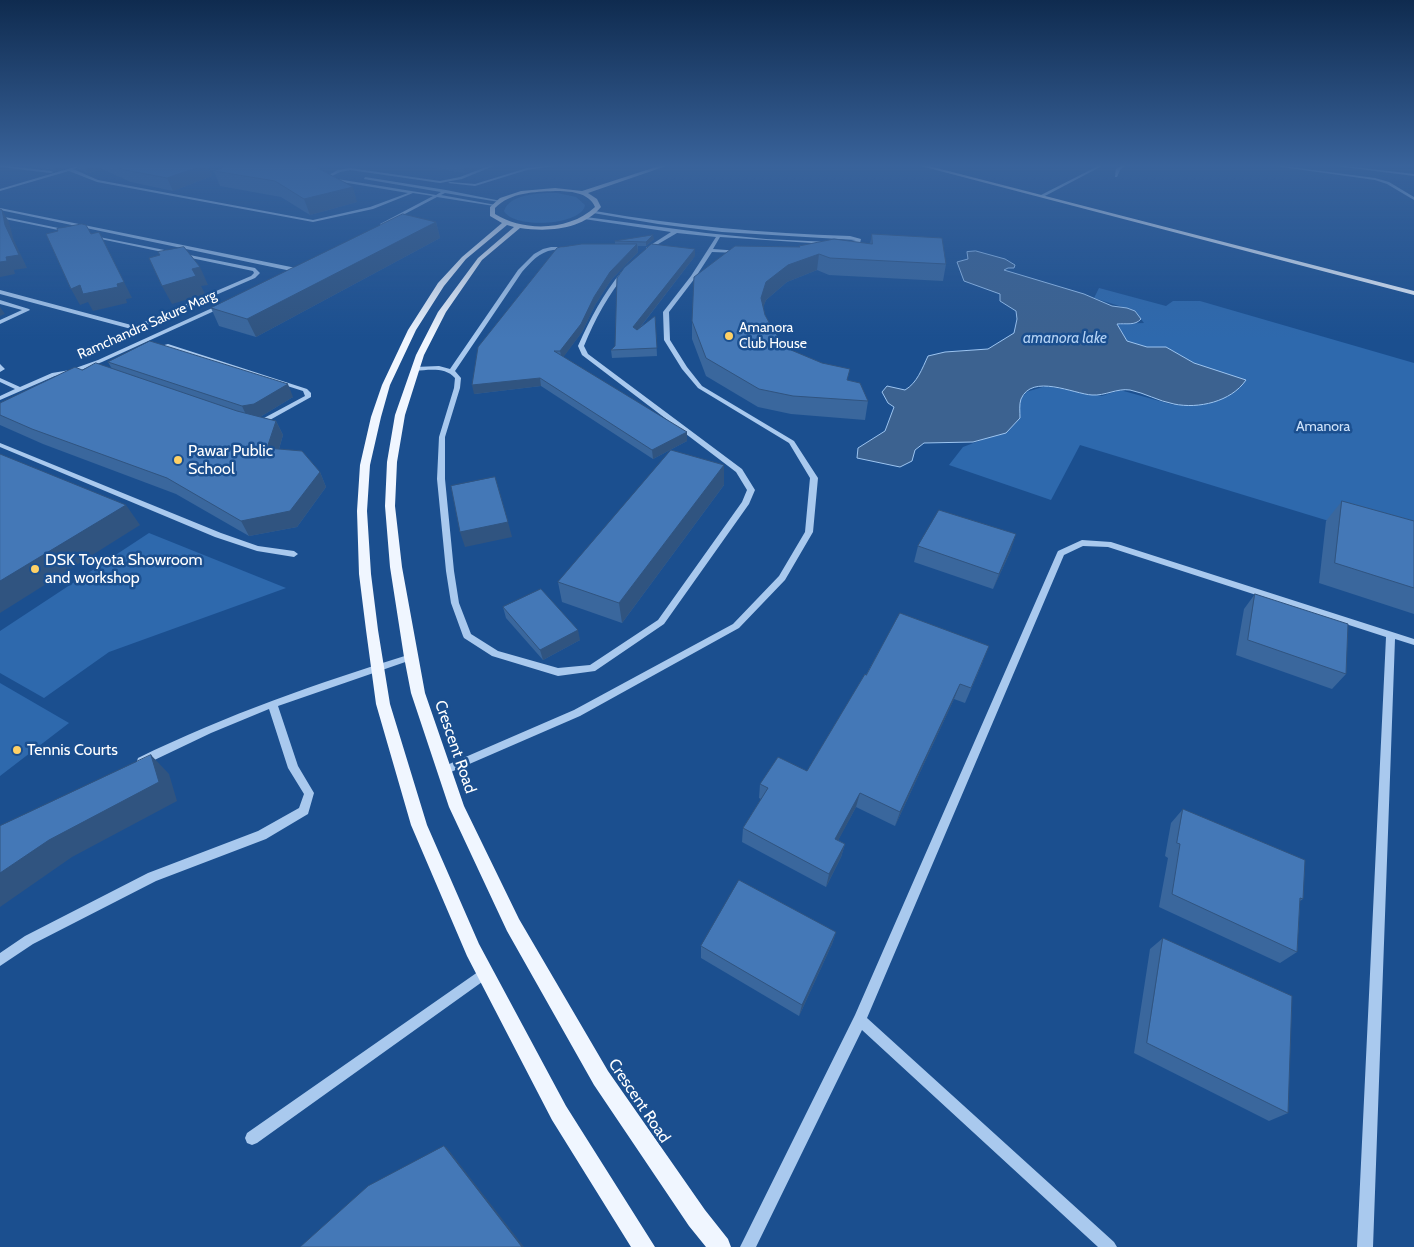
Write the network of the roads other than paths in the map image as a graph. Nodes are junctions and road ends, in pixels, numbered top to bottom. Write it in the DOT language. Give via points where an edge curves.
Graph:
graph roads {
  1 [pos="33,223"];
  2 [pos="69,223"];
  3 [pos="384,223"];
  4 [pos="508,223"];
  5 [pos="569,223"];
  6 [pos="622,223"];
  7 [pos="672,223"];
  8 [pos="1146,223"];
  9 [pos="1168,223"];
  10 [pos="512,225"];
  11 [pos="375,228"];
  12 [pos="676,231"];
  13 [pos="78,233"];
  14 [pos="88,235"];
  15 [pos="719,236"];
  16 [pos="835,243"];
  17 [pos="843,243"];
  18 [pos="573,248"];
  19 [pos="643,250"];
  20 [pos="710,250"];
  21 [pos="748,252"];
  22 [pos="632,263"];
  23 [pos="305,266"];
  24 [pos="296,270"];
  25 [pos="288,274"];
  26 [pos="1414,286"];
  27 [pos="0,292"];
  28 [pos="1414,293"];
  29 [pos="0,302"];
  30 [pos="225,304"];
  31 [pos="0,322"];
  32 [pos="130,348"];
  33 [pos="116,354"];
  34 [pos="148,354"];
  35 [pos="134,361"];
  36 [pos="0,366"];
  37 [pos="415,369"];
  38 [pos="0,370"];
  39 [pos="452,370"];
  40 [pos="71,372"];
  41 [pos="0,380"];
  42 [pos="56,382"];
  43 [pos="20,389"];
  44 [pos="30,393"];
  45 [pos="0,398"];
  46 [pos="0,406"];
  47 [pos="0,445"];
  48 [pos="294,554"];
  49 [pos="1391,634"];
  50 [pos="1414,642"];
  51 [pos="411,657"];
  52 [pos="378,668"];
  53 [pos="272,704"];
  54 [pos="133,766"];
  55 [pos="444,771"];
  56 [pos="0,960"];
  57 [pos="485,973"];
  58 [pos="860,1020"];
  59 [pos="252,1138"];
  60 [pos="644,1247"];
  61 [pos="720,1247"];
  62 [pos="748,1247"];
  63 [pos="1109,1247"];
  64 [pos="1366,1247"];
  1 -- 13 [label="lane"];
  2 -- 24 [label="street"];
  3 -- 11 [label="street"];
  4 -- 10 [label="main road"];
  5 -- 10 [label="main road" via="560,226"];
  6 -- 12 [label="street"];
  7 -- 17 [label="street" via="859,239 858,242"];
  8 -- 28 [label="main road"];
  9 -- 26 [label="main road"];
  10 -- 37 [label="main road, Crescent Road" via="459,286 432,330"];
  10 -- 52 [label="main road" via="464,258 441,285 398,356 376,417 365,465 362,511 365,574"];
  12 -- 15 [label="street"];
  12 -- 19 [label="street"];
  14 -- 27 [label="lane" via="255,270 257,274 135,328"];
  15 -- 16 [label="street"];
  15 -- 20 [label="street"];
  18 -- 39 [label="street" via="541,250 533,256"];
  20 -- 21 [label="street"];
  20 -- 55 [label="street" via="694,277 666,312 667,340 700,387 792,442 814,478 809,532 782,578 736,626 577,713"];
  22 -- 39 [label="street" via="604,297 582,346 585,355 739,472 751,490 746,502 661,622 592,668 558,672 542,668 495,654 468,636 454,595 441,479 442,437 457,388 458,378"];
  23 -- 24 [label="street"];
  24 -- 25 [label="street"];
  29 -- 31 [label="street" via="27,310"];
  30 -- 32 [label="street, Ramchandra Sakure Marg"];
  32 -- 33 [label="street, Ramchandra Sakure Marg"];
  32 -- 34 [label="street"];
  33 -- 35 [label="street"];
  33 -- 40 [label="street, Ramchandra Sakure Marg"];
  34 -- 35 [label="street"];
  34 -- 35 [label="street" via="174,346 305,390 308,397 266,420 248,423 110,377 113,371"];
  36 -- 38 [label="street"];
  37 -- 39 [label="street"];
  37 -- 51 [label="main road, Crescent Road" via="400,415 392,462 390,506"];
  40 -- 42 [label="street, Ramchandra Sakure Marg"];
  40 -- 43 [label="street, Ramchandra Sakure Marg" via="54,374"];
  41 -- 43 [label="street"];
  43 -- 45 [label="street, Ramchandra Sakure Marg"];
  44 -- 46 [label="street"];
  47 -- 48 [label="street" via="218,535 257,548"];
  49 -- 50 [label="street"];
  49 -- 58 [label="street" via="1108,544 1082,543 1061,553"];
  49 -- 64 [label="street"];
  51 -- 52 [label="street"];
  51 -- 55 [label="main road, Crescent Road" via="418,693"];
  52 -- 53 [label="street"];
  52 -- 57 [label="main road" via="383,704 419,825"];
  53 -- 54 [label="street" via="186,738"];
  53 -- 56 [label="street" via="293,768 309,793 304,811 262,835 152,877 29,940"];
  55 -- 61 [label="main road, Crescent Road" via="457,808 513,925 601,1078"];
  57 -- 59 [label="street"];
  57 -- 60 [label="main road" via="559,1113"];
  58 -- 62 [label="street"];
  58 -- 63 [label="street"];
}
